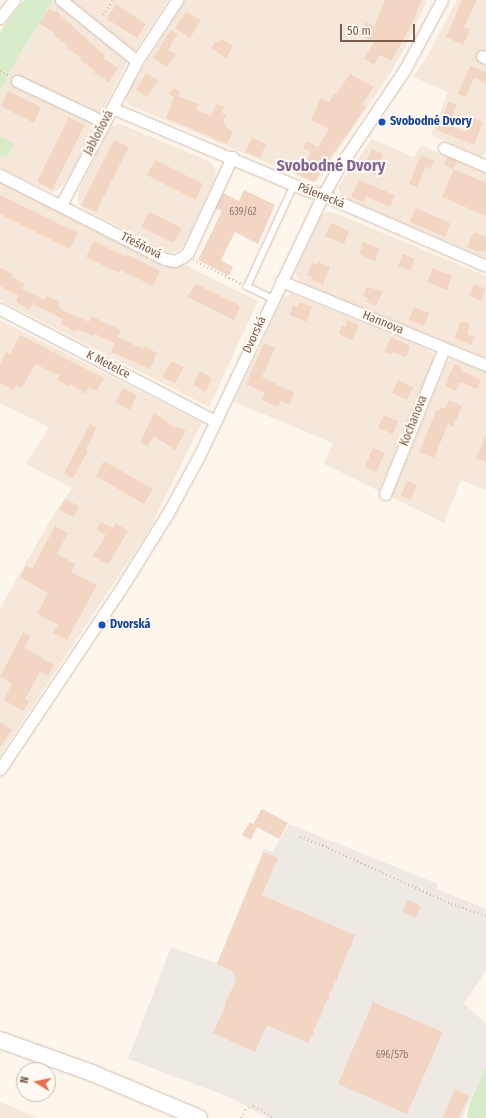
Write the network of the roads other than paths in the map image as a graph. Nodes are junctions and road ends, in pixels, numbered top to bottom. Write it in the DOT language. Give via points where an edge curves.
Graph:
graph roads {
  1 [pos="14,0"];
  2 [pos="61,0"];
  3 [pos="177,0"];
  4 [pos="442,0"];
  5 [pos="0,18"];
  6 [pos="137,61"];
  7 [pos="17,81"];
  8 [pos="112,108"];
  9 [pos="104,122"];
  10 [pos="444,148"];
  11 [pos="232,157"];
  12 [pos="486,166"];
  13 [pos="0,175"];
  14 [pos="294,185"];
  15 [pos="322,195"];
  16 [pos="61,205"];
  17 [pos="486,266"];
  18 [pos="281,281"];
  19 [pos="272,299"];
  20 [pos="0,309"];
  21 [pos="444,348"];
  22 [pos="486,365"];
  23 [pos="215,421"];
  24 [pos="385,494"];
  25 [pos="0,769"];
  26 [pos="0,1040"];
  27 [pos="200,1118"];
  1 -- 5 [label="street"];
  2 -- 6 [label="street"];
  3 -- 6 [label="street, Jabloňová"];
  4 -- 15 [label="street, Dvorská" via="405,69"];
  6 -- 8 [label="street, Jabloňová"];
  7 -- 9 [label="street"];
  8 -- 9 [label="street, Jabloňová"];
  8 -- 11 [label="street, Pálenecká"];
  9 -- 16 [label="street, Jabloňová"];
  10 -- 12 [label="street"];
  11 -- 14 [label="street, Pálenecká"];
  11 -- 16 [label="street, Třešňová" via="188,252 175,261 165,259"];
  13 -- 16 [label="street, Třešňová"];
  14 -- 15 [label="street, Pálenecká"];
  14 -- 19 [label="lane" via="247,287"];
  15 -- 17 [label="street, Pálenecká"];
  15 -- 18 [label="street, Dvorská"];
  18 -- 19 [label="street, Dvorská"];
  18 -- 21 [label="street, Hannova"];
  19 -- 23 [label="street, Dvorská"];
  20 -- 23 [label="street, K Metelce"];
  21 -- 22 [label="street, Hannova"];
  21 -- 24 [label="street, Kochanova"];
  23 -- 25 [label="street, Dvorská" via="149,547"];
  26 -- 27 [label="main road" via="92,1073"];
}
